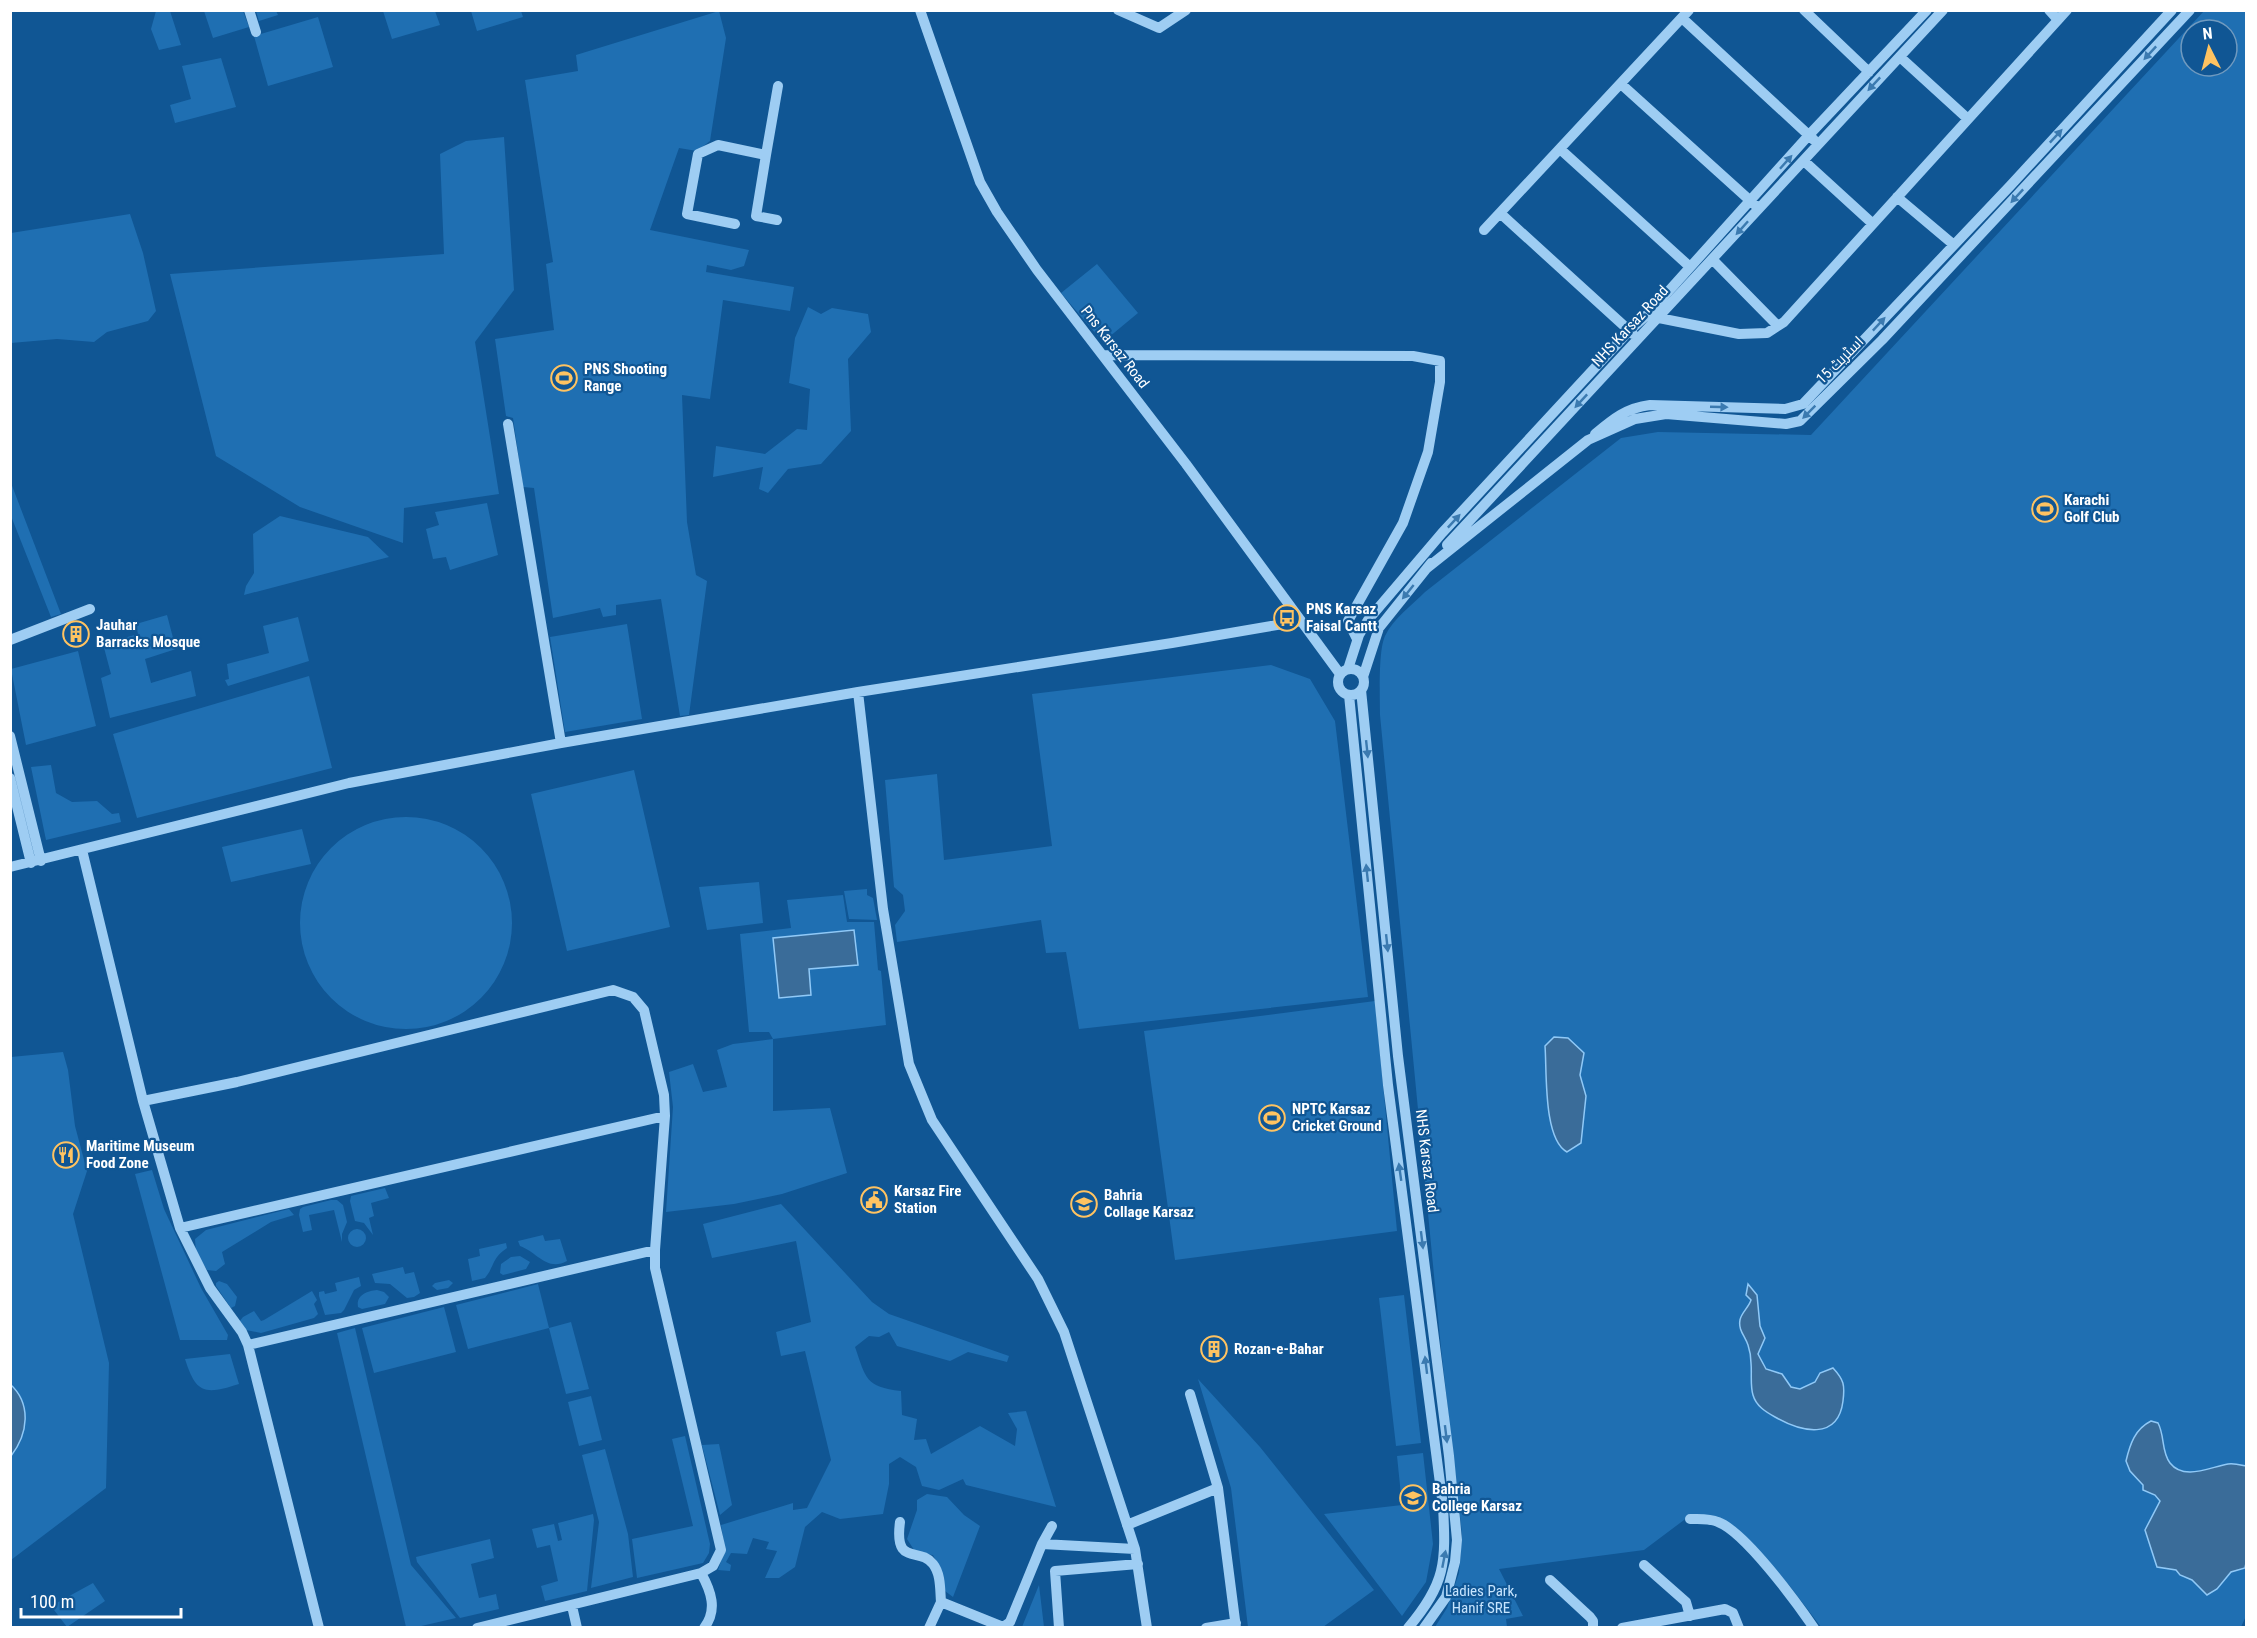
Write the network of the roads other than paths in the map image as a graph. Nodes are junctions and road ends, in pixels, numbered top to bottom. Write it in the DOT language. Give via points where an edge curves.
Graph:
graph roads {
  1 [pos="249,10"];
  2 [pos="921,10"];
  3 [pos="1118,10"];
  4 [pos="1186,10"];
  5 [pos="1804,10"];
  6 [pos="1927,10"];
  7 [pos="1943,10"];
  8 [pos="2049,10"];
  9 [pos="2067,10"];
  10 [pos="2172,10"];
  11 [pos="2190,10"];
  12 [pos="1685,14"];
  13 [pos="2058,20"];
  14 [pos="256,32"];
  15 [pos="1900,57"];
  16 [pos="1881,59"];
  17 [pos="1889,68"];
  18 [pos="1869,72"];
  19 [pos="1621,84"];
  20 [pos="778,86"];
  21 [pos="1968,119"];
  22 [pos="1809,135"];
  23 [pos="1819,144"];
  24 [pos="1560,149"];
  25 [pos="766,156"];
  26 [pos="1804,161"];
  27 [pos="1897,197"];
  28 [pos="1755,205"];
  29 [pos="1500,213"];
  30 [pos="777,220"];
  31 [pos="735,224"];
  32 [pos="1873,224"];
  33 [pos="1484,230"];
  34 [pos="1954,245"];
  35 [pos="1713,260"];
  36 [pos="1692,263"];
  37 [pos="1705,268"];
  38 [pos="1659,318"];
  39 [pos="1778,326"];
  40 [pos="1629,331"];
  41 [pos="1639,339"];
  42 [pos="1103,355"];
  43 [pos="508,424"];
  44 [pos="1588,440"];
  45 [pos="1498,481"];
  46 [pos="1427,568"];
  47 [pos="90,609"];
  48 [pos="1301,621"];
  49 [pos="1357,639"];
  50 [pos="10,640"];
  51 [pos="1344,671"];
  52 [pos="1363,677"];
  53 [pos="1361,690"];
  54 [pos="858,692"];
  55 [pos="1349,695"];
  56 [pos="10,736"];
  57 [pos="561,743"];
  58 [pos="10,778"];
  59 [pos="82,850"];
  60 [pos="36,862"];
  61 [pos="10,867"];
  62 [pos="143,1101"];
  63 [pos="665,1116"];
  64 [pos="180,1228"];
  65 [pos="655,1250"];
  66 [pos="248,1345"];
  67 [pos="1190,1394"];
  68 [pos="1218,1488"];
  69 [pos="1690,1519"];
  70 [pos="900,1522"];
  71 [pos="1127,1525"];
  72 [pos="1052,1526"];
  73 [pos="1042,1544"];
  74 [pos="1135,1549"];
  75 [pos="1138,1564"];
  76 [pos="1644,1565"];
  77 [pos="701,1573"];
  78 [pos="1550,1580"];
  79 [pos="941,1602"];
  80 [pos="572,1606"];
  81 [pos="1690,1616"];
  82 [pos="1665,1624"];
  83 [pos="1236,1625"];
  84 [pos="480,1627"];
  85 [pos="1003,1627"];
  86 [pos="319,1628"];
  87 [pos="577,1628"];
  88 [pos="704,1628"];
  89 [pos="929,1628"];
  90 [pos="1059,1628"];
  91 [pos="1147,1628"];
  92 [pos="1206,1628"];
  93 [pos="1408,1628"];
  94 [pos="1424,1628"];
  95 [pos="1593,1628"];
  96 [pos="1622,1628"];
  97 [pos="1739,1628"];
  98 [pos="1814,1628"];
  1 -- 14 [label="street"];
  2 -- 42 [label="street, Pns Karsaz Road" via="980,182 1037,270"];
  3 -- 4 [label="street" via="1159,28"];
  5 -- 18 [label="street"];
  6 -- 16 [label="street, NHS Karsaz Road"];
  7 -- 15 [label="street, NHS Karsaz Road"];
  8 -- 13 [label="street"];
  9 -- 13 [label="street"];
  34 -- 10 [label="street, one-way"];
  11 -- 44 [label="street, اسٹریٹ 15, one-way" via="1882,339 1800,421 1786,424 1666,414 1635,419"];
  12 -- 19 [label="street"];
  12 -- 22 [label="street"];
  13 -- 21 [label="street"];
  15 -- 17 [label="street, NHS Karsaz Road"];
  15 -- 21 [label="street"];
  16 -- 17 [label="street"];
  16 -- 18 [label="street, NHS Karsaz Road"];
  17 -- 23 [label="street, NHS Karsaz Road, one-way"];
  18 -- 22 [label="street, NHS Karsaz Road"];
  19 -- 24 [label="street"];
  19 -- 28 [label="street"];
  20 -- 25 [label="street"];
  21 -- 27 [label="street"];
  22 -- 23 [label="street"];
  28 -- 22 [label="street, NHS Karsaz Road, one-way"];
  23 -- 26 [label="street, NHS Karsaz Road"];
  24 -- 29 [label="street"];
  24 -- 36 [label="street"];
  25 -- 30 [label="street" via="756,216"];
  25 -- 31 [label="street" via="718,145 698,154 687,214"];
  26 -- 28 [label="street, NHS Karsaz Road"];
  26 -- 32 [label="street"];
  27 -- 32 [label="street"];
  27 -- 34 [label="street"];
  28 -- 35 [label="street, NHS Karsaz Road, one-way"];
  28 -- 36 [label="street, NHS Karsaz Road"];
  29 -- 33 [label="street"];
  29 -- 40 [label="street"];
  32 -- 39 [label="street"];
  44 -- 34 [label="street, one-way" via="1625,411 1650,405 1799,407"];
  35 -- 37 [label="street, NHS Karsaz Road"];
  35 -- 39 [label="street"];
  36 -- 37 [label="street"];
  36 -- 40 [label="street, NHS Karsaz Road"];
  37 -- 38 [label="street, NHS Karsaz Road"];
  38 -- 39 [label="street" via="1739,334 1767,333"];
  38 -- 41 [label="street, NHS Karsaz Road"];
  40 -- 41 [label="street"];
  40 -- 45 [label="street, NHS Karsaz Road"];
  41 -- 45 [label="street, NHS Karsaz Road, one-way"];
  42 -- 48 [label="street, Pns Karsaz Road"];
  42 -- 49 [label="street" via="1413,356 1440,361 1428,452 1403,523 1348,621"];
  43 -- 57 [label="street"];
  44 -- 46 [label="street, اسٹریٹ 15"];
  45 -- 46 [label="street, NHS Karsaz Road"];
  49 -- 45 [label="street, NHS Karsaz Road, one-way" via="1383,602"];
  46 -- 52 [label="street, NHS Karsaz Road, one-way" via="1379,628"];
  47 -- 50 [label="street"];
  48 -- 51 [label="street, Pns Karsaz Road"];
  48 -- 54 [label="street"];
  49 -- 51 [label="street, NHS Karsaz Road"];
  51 -- 52 [label="street" via="1357,670"];
  51 -- 55 [label="street" via="1338,687"];
  52 -- 53 [label="street"];
  53 -- 55 [label="street"];
  53 -- 94 [label="street, NHS Karsaz Road, one-way" via="1398,1056 1457,1540 1446,1597"];
  54 -- 57 [label="street"];
  54 -- 71 [label="street" via="883,909 909,1064 932,1120 1038,1279 1064,1332"];
  93 -- 55 [label="street, NHS Karsaz Road, one-way" via="1426,1606 1440,1579 1446,1550 1388,1085"];
  56 -- 60 [label="street"];
  57 -- 59 [label="street" via="349,783"];
  58 -- 60 [label="street"];
  59 -- 60 [label="street"];
  59 -- 62 [label="street"];
  60 -- 61 [label="street"];
  62 -- 63 [label="street" via="237,1083 614,990 633,997 644,1010 664,1095"];
  62 -- 64 [label="street"];
  63 -- 64 [label="street"];
  63 -- 65 [label="street"];
  64 -- 66 [label="street" via="210,1288"];
  65 -- 66 [label="street"];
  65 -- 77 [label="street" via="655,1268 721,1550 713,1566"];
  66 -- 86 [label="street"];
  67 -- 68 [label="street"];
  68 -- 71 [label="street"];
  68 -- 83 [label="street"];
  69 -- 98 [label="street" via="1719,1522 1737,1535 1792,1596"];
  70 -- 79 [label="street" via="903,1549 935,1566"];
  71 -- 74 [label="street"];
  72 -- 73 [label="street"];
  73 -- 74 [label="street"];
  73 -- 85 [label="street" via="1010,1622"];
  74 -- 75 [label="street"];
  75 -- 90 [label="street" via="1055,1571"];
  75 -- 91 [label="street"];
  76 -- 81 [label="street" via="1686,1602"];
  77 -- 80 [label="street"];
  77 -- 88 [label="street" via="712,1593 711,1619"];
  78 -- 95 [label="street" via="1590,1617"];
  79 -- 85 [label="street"];
  79 -- 89 [label="street"];
  80 -- 84 [label="street"];
  80 -- 87 [label="street"];
  81 -- 82 [label="street"];
  81 -- 97 [label="street" via="1725,1610 1733,1613"];
  82 -- 96 [label="street"];
  83 -- 92 [label="street"];
}
